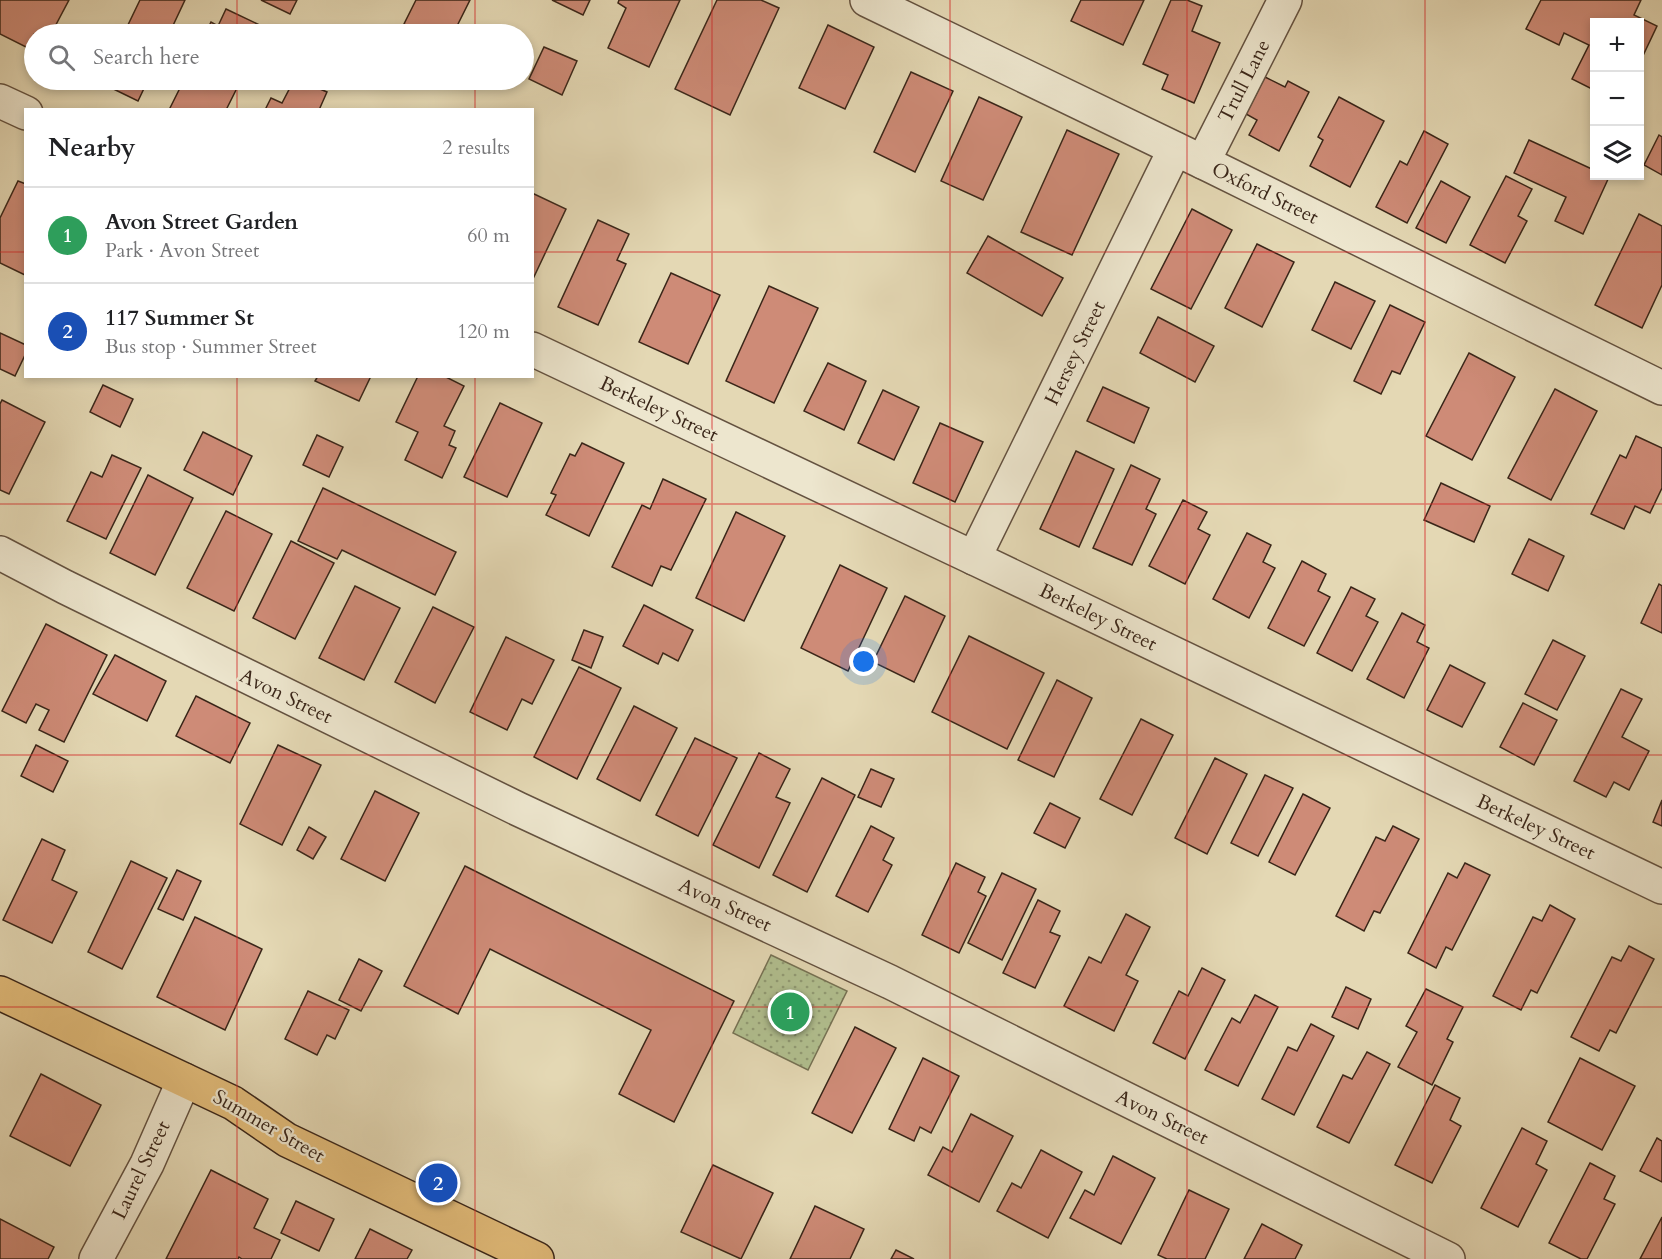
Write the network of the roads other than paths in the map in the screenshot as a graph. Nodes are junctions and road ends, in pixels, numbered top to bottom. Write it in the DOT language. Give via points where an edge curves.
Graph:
graph roads {
  1 [pos="867,0"];
  2 [pos="1285,0"];
  3 [pos="0,101"];
  4 [pos="24,112"];
  5 [pos="1189,155"];
  6 [pos="534,351"];
  7 [pos="1662,388"];
  8 [pos="0,554"];
  9 [pos="974,558"];
  10 [pos="1662,887"];
  11 [pos="0,993"];
  12 [pos="183,1080"];
  13 [pos="491,1249"];
  14 [pos="96,1259"];
  15 [pos="537,1259"];
  16 [pos="1448,1259"];
  1 -- 5 [label="street, Oxford Street"];
  2 -- 5 [label="street, Trull Lane"];
  3 -- 4 [label="street"];
  5 -- 7 [label="street, Oxford Street"];
  5 -- 9 [label="street, Hersey Street"];
  6 -- 9 [label="street, Berkeley Street"];
  8 -- 16 [label="street, Avon Street" via="518,810 890,982"];
  9 -- 10 [label="street, Berkeley Street"];
  11 -- 12 [label="main road, Summer Street"];
  12 -- 13 [label="main road, Summer Street" via="233,1103 276,1135"];
  12 -- 14 [label="street, Laurel Street" via="147,1164"];
  13 -- 15 [label="main road, Summer Street"];
}
